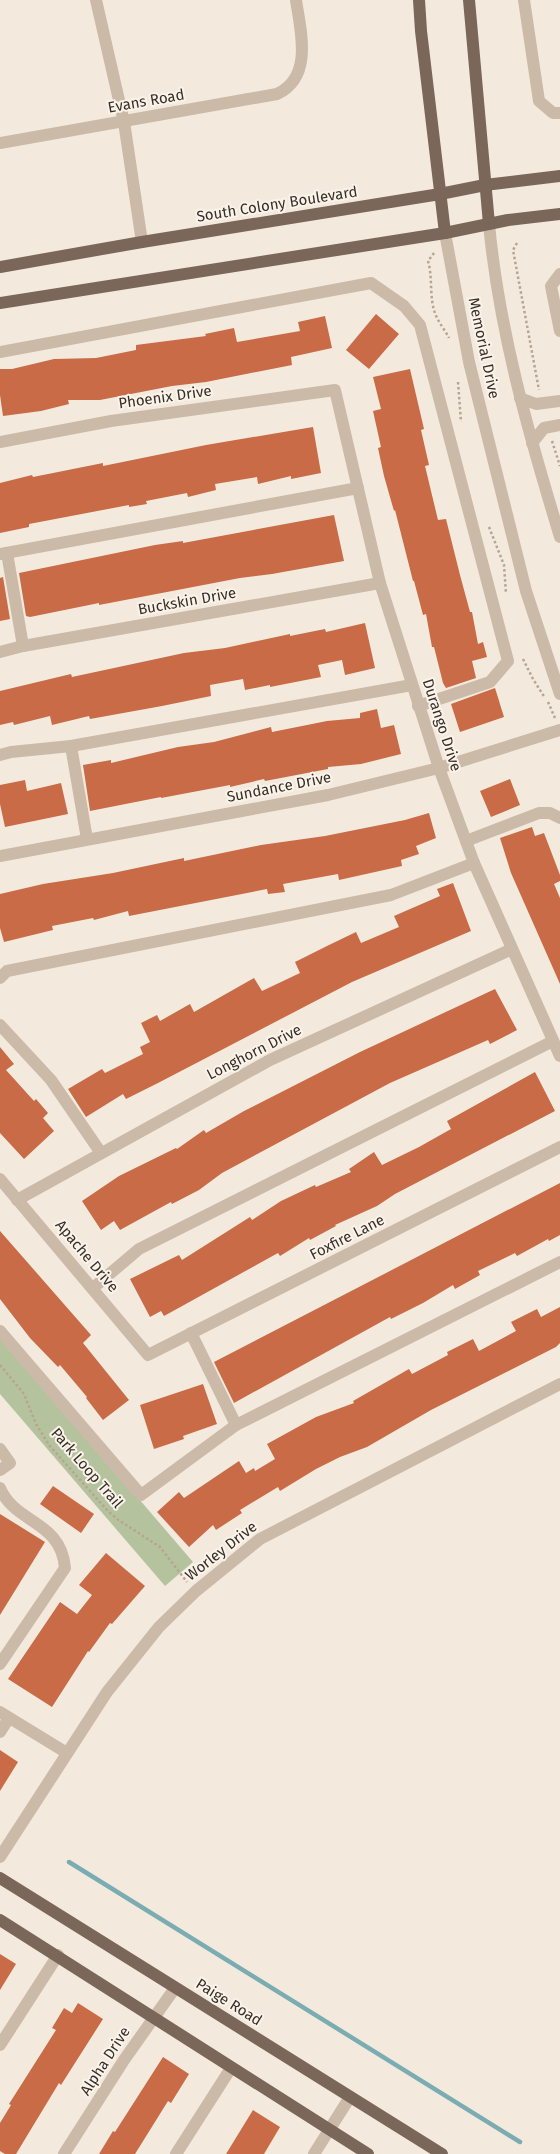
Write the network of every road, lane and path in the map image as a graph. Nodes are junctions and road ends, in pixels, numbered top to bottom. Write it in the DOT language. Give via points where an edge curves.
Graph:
graph roads {
  1 [pos="96,0"];
  2 [pos="296,0"];
  3 [pos="419,0"];
  4 [pos="469,0"];
  5 [pos="524,0"];
  6 [pos="560,113"];
  7 [pos="124,122"];
  8 [pos="0,143"];
  9 [pos="560,176"];
  10 [pos="485,184"];
  11 [pos="440,194"];
  12 [pos="560,214"];
  13 [pos="489,224"];
  14 [pos="444,232"];
  15 [pos="142,242"];
  16 [pos="517,243"];
  17 [pos="435,252"];
  18 [pos="0,267"];
  19 [pos="560,274"];
  20 [pos="0,303"];
  21 [pos="558,312"];
  22 [pos="560,331"];
  23 [pos="450,340"];
  24 [pos="0,352"];
  25 [pos="458,375"];
  26 [pos="335,390"];
  27 [pos="520,398"];
  28 [pos="560,401"];
  29 [pos="542,403"];
  30 [pos="461,426"];
  31 [pos="554,426"];
  32 [pos="0,442"];
  33 [pos="532,443"];
  34 [pos="560,466"];
  35 [pos="358,488"];
  36 [pos="486,522"];
  37 [pos="560,537"];
  38 [pos="4,553"];
  39 [pos="380,583"];
  40 [pos="508,601"];
  41 [pos="23,646"];
  42 [pos="0,652"];
  43 [pos="521,655"];
  44 [pos="412,685"];
  45 [pos="560,694"];
  46 [pos="418,706"];
  47 [pos="560,730"];
  48 [pos="71,746"];
  49 [pos="0,755"];
  50 [pos="438,768"];
  51 [pos="560,818"];
  52 [pos="87,839"];
  53 [pos="466,841"];
  54 [pos="0,856"];
  55 [pos="474,863"];
  56 [pos="512,949"];
  57 [pos="0,978"];
  58 [pos="0,1025"];
  59 [pos="553,1041"];
  60 [pos="560,1056"];
  61 [pos="560,1147"];
  62 [pos="101,1153"];
  63 [pos="0,1179"];
  64 [pos="18,1200"];
  65 [pos="560,1262"];
  66 [pos="93,1288"];
  67 [pos="0,1331"];
  68 [pos="191,1333"];
  69 [pos="148,1356"];
  70 [pos="0,1365"];
  71 [pos="560,1384"];
  72 [pos="236,1425"];
  73 [pos="0,1449"];
  74 [pos="5,1466"];
  75 [pos="0,1488"];
  76 [pos="196,1591"];
  77 [pos="0,1664"];
  78 [pos="4,1715"];
  79 [pos="0,1732"];
  80 [pos="67,1753"];
  81 [pos="0,1857"];
  82 [pos="0,1878"];
  83 [pos="0,1920"];
  84 [pos="58,1955"];
  85 [pos="175,1988"];
  86 [pos="154,2018"];
  87 [pos="0,2046"];
  88 [pos="231,2068"];
  89 [pos="350,2097"];
  90 [pos="330,2130"];
  91 [pos="64,2154"];
  92 [pos="176,2154"];
  93 [pos="314,2154"];
  94 [pos="368,2154"];
  95 [pos="442,2154"];
  1 -- 7 [label="street"];
  2 -- 7 [label="street, Evans Road" via="303,61 287,90"];
  3 -- 11 [label="main road, Memorial Drive"];
  4 -- 10 [label="main road, Memorial Drive"];
  5 -- 6 [label="street" via="539,101 552,113"];
  7 -- 8 [label="street, Evans Road"];
  7 -- 15 [label="street"];
  9 -- 10 [label="main road, South Colony Boulevard"];
  10 -- 11 [label="main road, South Colony Boulevard"];
  10 -- 13 [label="main road, Memorial Drive"];
  11 -- 14 [label="main road, Memorial Drive"];
  11 -- 15 [label="main road, South Colony Boulevard"];
  12 -- 13 [label="main road"];
  13 -- 14 [label="main road"];
  13 -- 27 [label="street, Memorial Drive" via="501,307"];
  14 -- 20 [label="main road"];
  14 -- 45 [label="street, Memorial Drive" via="469,362 526,591"];
  15 -- 18 [label="main road, South Colony Boulevard"];
  16 -- 29 [label="path" via="513,250"];
  17 -- 23 [label="path" via="428,261 432,273 433,304"];
  19 -- 21 [label="street" via="551,286"];
  21 -- 22 [label="street"];
  24 -- 46 [label="street" via="371,283 404,306 420,325 508,661 490,682"];
  25 -- 30 [label="path"];
  26 -- 32 [label="street, Phoenix Drive" via="110,421"];
  26 -- 35 [label="street, Durango Drive"];
  27 -- 29 [label="street"];
  27 -- 33 [label="street, Memorial Drive"];
  28 -- 29 [label="street"];
  31 -- 33 [label="street" via="544,428"];
  31 -- 34 [label="path"];
  33 -- 37 [label="street, Memorial Drive"];
  35 -- 38 [label="street"];
  35 -- 39 [label="street, Durango Drive"];
  36 -- 40 [label="path" via="504,565"];
  38 -- 41 [label="street"];
  39 -- 41 [label="street, Buckskin Drive"];
  39 -- 44 [label="street, Durango Drive"];
  41 -- 42 [label="street, Buckskin Drive"];
  43 -- 47 [label="path" via="532,679 548,701"];
  44 -- 46 [label="street, Durango Drive"];
  44 -- 48 [label="street"];
  46 -- 50 [label="street, Durango Drive"];
  47 -- 50 [label="street, Sundance Drive"];
  48 -- 49 [label="street"];
  48 -- 52 [label="street"];
  50 -- 52 [label="street, Sundance Drive" via="328,795"];
  50 -- 53 [label="street, Durango Drive"];
  51 -- 53 [label="street" via="550,813 539,813"];
  52 -- 54 [label="street, Sundance Drive"];
  53 -- 55 [label="street, Durango Drive"];
  55 -- 56 [label="street, Durango Drive"];
  55 -- 57 [label="street" via="391,894 8,971"];
  56 -- 59 [label="street, Durango Drive"];
  56 -- 62 [label="street, Longhorn Drive" via="270,1060"];
  58 -- 62 [label="street" via="51,1080"];
  59 -- 60 [label="street, Durango Drive"];
  59 -- 66 [label="street" via="138,1249"];
  61 -- 68 [label="street, Foxfire Lane"];
  62 -- 64 [label="street, Longhorn Drive"];
  63 -- 64 [label="street, Apache Drive"];
  64 -- 66 [label="street, Apache Drive"];
  65 -- 72 [label="street"];
  66 -- 69 [label="street, Apache Drive"];
  67 -- 72 [label="street" via="141,1495"];
  68 -- 69 [label="street, Foxfire Lane"];
  68 -- 72 [label="street"];
  70 -- 76 [label="path, Park Loop Trail" via="24,1394 36,1424 50,1445 107,1510 160,1547"];
  71 -- 76 [label="street, Worley Drive" via="260,1539"];
  73 -- 74 [label="street"];
  75 -- 77 [label="street" via="5,1501 46,1529 56,1541 64,1556 65,1568"];
  76 -- 80 [label="street, Worley Drive" via="159,1627 107,1692"];
  78 -- 79 [label="street"];
  78 -- 80 [label="street"];
  80 -- 81 [label="street, Worley Drive"];
  82 -- 85 [label="main road, Paige Road"];
  83 -- 84 [label="main road"];
  84 -- 86 [label="main road"];
  84 -- 87 [label="street"];
  85 -- 86 [label="street, Alpha Drive"];
  85 -- 89 [label="main road, Paige Road"];
  86 -- 88 [label="main road"];
  86 -- 91 [label="street, Alpha Drive"];
  88 -- 90 [label="main road"];
  88 -- 92 [label="street"];
  89 -- 90 [label="street"];
  89 -- 95 [label="main road, Paige Road"];
  90 -- 93 [label="street"];
  90 -- 94 [label="main road"];
}
